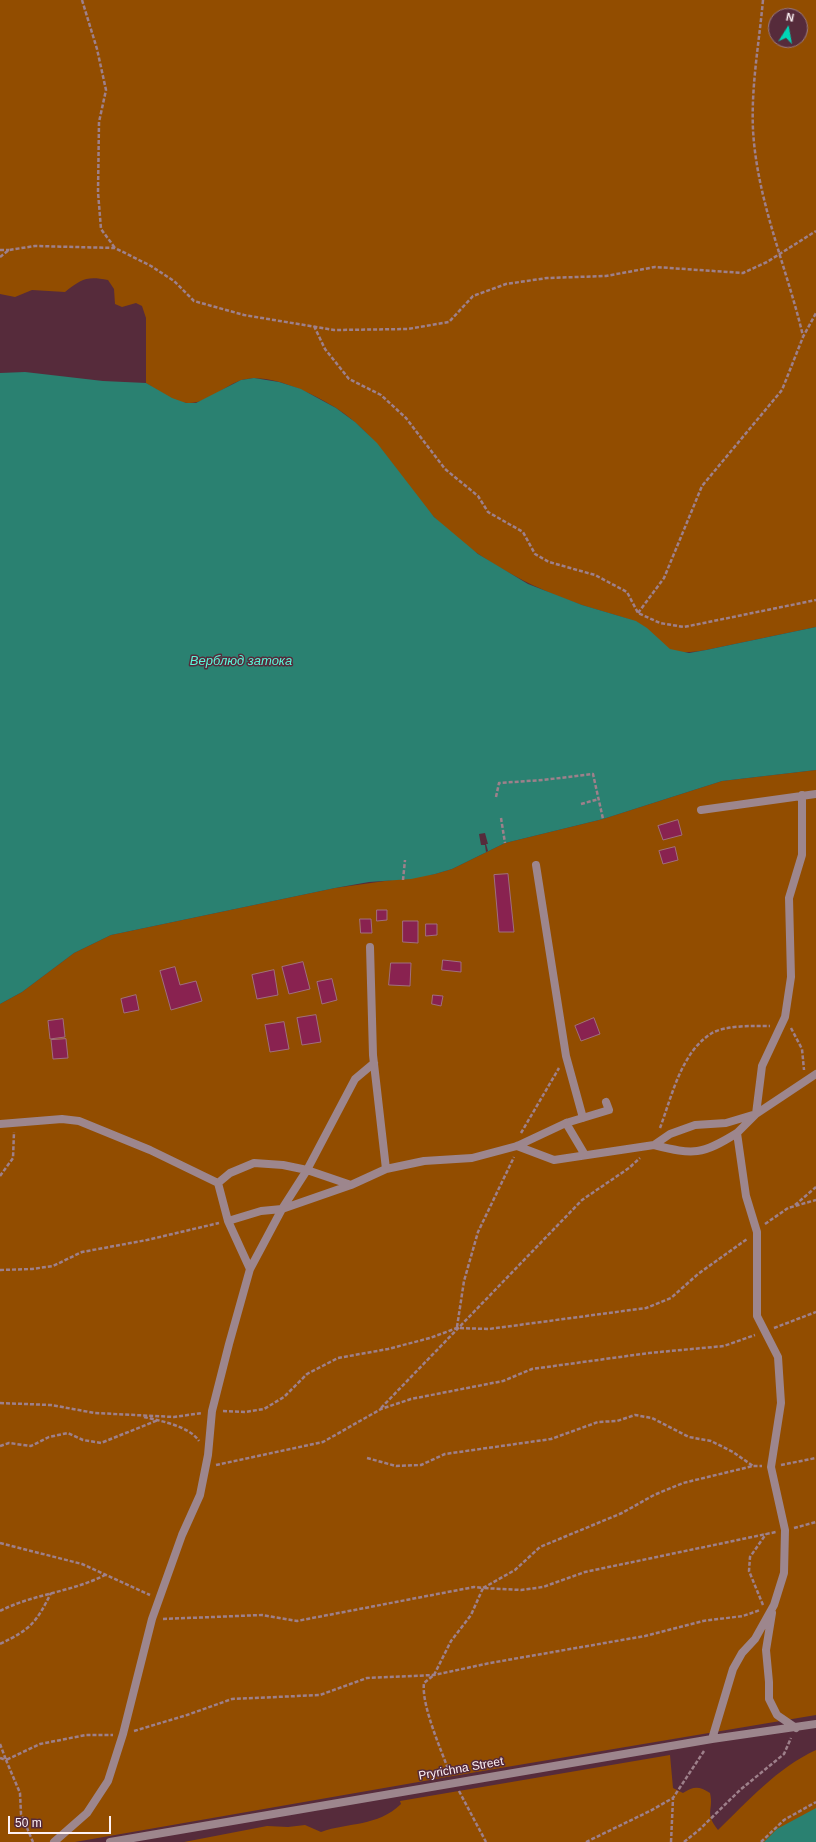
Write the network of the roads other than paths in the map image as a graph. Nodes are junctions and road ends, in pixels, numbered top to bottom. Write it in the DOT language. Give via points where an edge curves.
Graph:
graph roads {
  1 [pos="816,794"];
  2 [pos="802,795"];
  3 [pos="700,810"];
  4 [pos="536,866"];
  5 [pos="370,947"];
  6 [pos="374,1063"];
  7 [pos="816,1074"];
  8 [pos="606,1102"];
  9 [pos="756,1114"];
  10 [pos="583,1118"];
  11 [pos="566,1122"];
  12 [pos="0,1124"];
  13 [pos="737,1133"];
  14 [pos="654,1145"];
  15 [pos="517,1146"];
  16 [pos="585,1155"];
  17 [pos="386,1169"];
  18 [pos="307,1170"];
  19 [pos="218,1183"];
  20 [pos="352,1185"];
  21 [pos="282,1209"];
  22 [pos="228,1221"];
  23 [pos="250,1269"];
  24 [pos="774,1605"];
  25 [pos="816,1724"];
  26 [pos="796,1728"];
  27 [pos="712,1739"];
  28 [pos="54,1842"];
  29 [pos="110,1842"];
  1 -- 2 [label="lane"];
  2 -- 3 [label="lane"];
  2 -- 9 [label="lane" via="802,856 789,898 791,977 785,1017 762,1066"];
  4 -- 10 [label="lane" via="566,1056"];
  5 -- 6 [label="lane"];
  6 -- 17 [label="lane"];
  6 -- 18 [label="lane" via="355,1079"];
  7 -- 9 [label="lane"];
  8 -- 10 [label="lane" via="609,1110"];
  9 -- 13 [label="lane"];
  9 -- 14 [label="lane" via="726,1123 694,1125 670,1134"];
  10 -- 11 [label="lane"];
  11 -- 15 [label="lane"];
  11 -- 16 [label="lane"];
  12 -- 19 [label="lane" via="62,1119 79,1121 150,1150"];
  13 -- 14 [label="lane" via="716,1146 698,1152"];
  13 -- 24 [label="lane" via="746,1196 757,1232 757,1316 778,1358 781,1403 771,1467 785,1530 784,1573"];
  14 -- 16 [label="lane"];
  15 -- 16 [label="lane" via="554,1160"];
  15 -- 17 [label="lane" via="472,1158 424,1161"];
  17 -- 20 [label="lane"];
  18 -- 19 [label="lane" via="254,1163 230,1173"];
  18 -- 20 [label="lane"];
  18 -- 21 [label="lane"];
  19 -- 22 [label="lane"];
  20 -- 21 [label="lane"];
  21 -- 22 [label="lane" via="261,1211"];
  21 -- 23 [label="lane"];
  22 -- 23 [label="lane"];
  23 -- 28 [label="lane" via="212,1411 208,1455 200,1495 182,1534 152,1619 123,1734 108,1781 87,1813"];
  24 -- 26 [label="lane" via="766,1650 769,1699 778,1715"];
  24 -- 27 [label="lane" via="734,1669"];
  25 -- 26 [label="lane, Pryrichna Street"];
  26 -- 27 [label="lane, Pryrichna Street"];
  27 -- 29 [label="lane, Pryrichna Street"];
}
